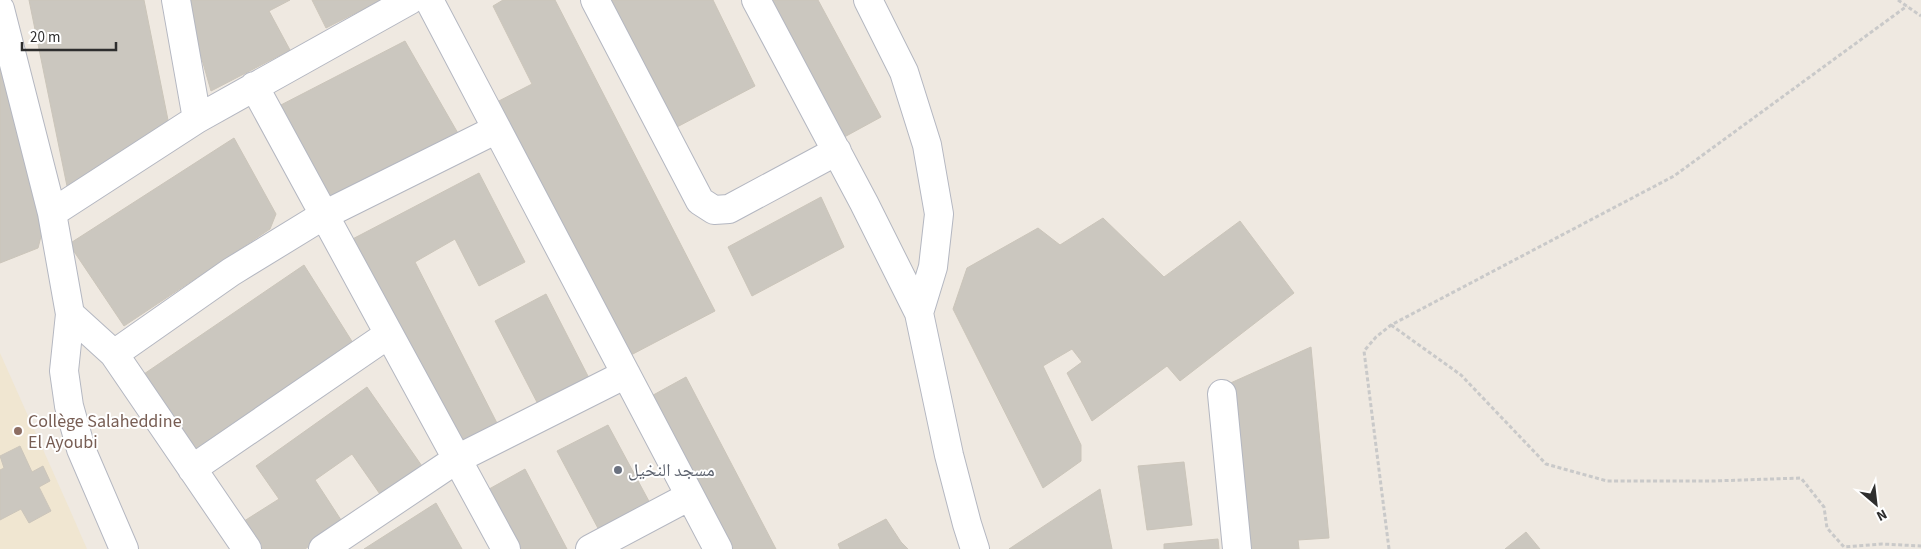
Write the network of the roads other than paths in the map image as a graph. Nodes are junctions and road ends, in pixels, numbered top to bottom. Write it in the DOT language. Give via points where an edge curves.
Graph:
graph roads {
  1 [pos="176,0"];
  2 [pos="410,0"];
  3 [pos="429,0"];
  4 [pos="595,0"];
  5 [pos="756,0"];
  6 [pos="868,0"];
  7 [pos="0,9"];
  8 [pos="254,86"];
  9 [pos="197,119"];
  10 [pos="497,129"];
  11 [pos="837,151"];
  12 [pos="52,213"];
  13 [pos="324,215"];
  14 [pos="918,313"];
  15 [pos="70,314"];
  16 [pos="389,334"];
  17 [pos="114,354"];
  18 [pos="626,374"];
  19 [pos="1222,394"];
  20 [pos="457,459"];
  21 [pos="192,469"];
  22 [pos="690,496"];
  23 [pos="124,549"];
  24 [pos="247,549"];
  25 [pos="323,549"];
  26 [pos="506,549"];
  27 [pos="590,549"];
  28 [pos="718,549"];
  29 [pos="975,549"];
  30 [pos="1237,549"];
  1 -- 9 [label="street"];
  2 -- 8 [label="street"];
  3 -- 10 [label="street"];
  4 -- 11 [label="street" via="700,201 714,210 730,209"];
  5 -- 11 [label="street"];
  6 -- 14 [label="street" via="904,72 927,145 939,214 933,267"];
  7 -- 12 [label="street"];
  8 -- 9 [label="street"];
  8 -- 13 [label="street"];
  9 -- 12 [label="street"];
  10 -- 13 [label="street"];
  10 -- 18 [label="street"];
  11 -- 14 [label="street"];
  12 -- 15 [label="street"];
  13 -- 16 [label="street"];
  13 -- 17 [label="street" via="231,272"];
  14 -- 29 [label="street" via="949,455"];
  15 -- 17 [label="street"];
  15 -- 23 [label="street" via="64,371 69,406 81,449"];
  16 -- 20 [label="street"];
  16 -- 21 [label="street"];
  17 -- 21 [label="street"];
  18 -- 20 [label="street"];
  18 -- 22 [label="street"];
  19 -- 30 [label="street"];
  20 -- 25 [label="street"];
  20 -- 26 [label="street"];
  21 -- 24 [label="street"];
  22 -- 27 [label="street"];
  22 -- 28 [label="street"];
}
